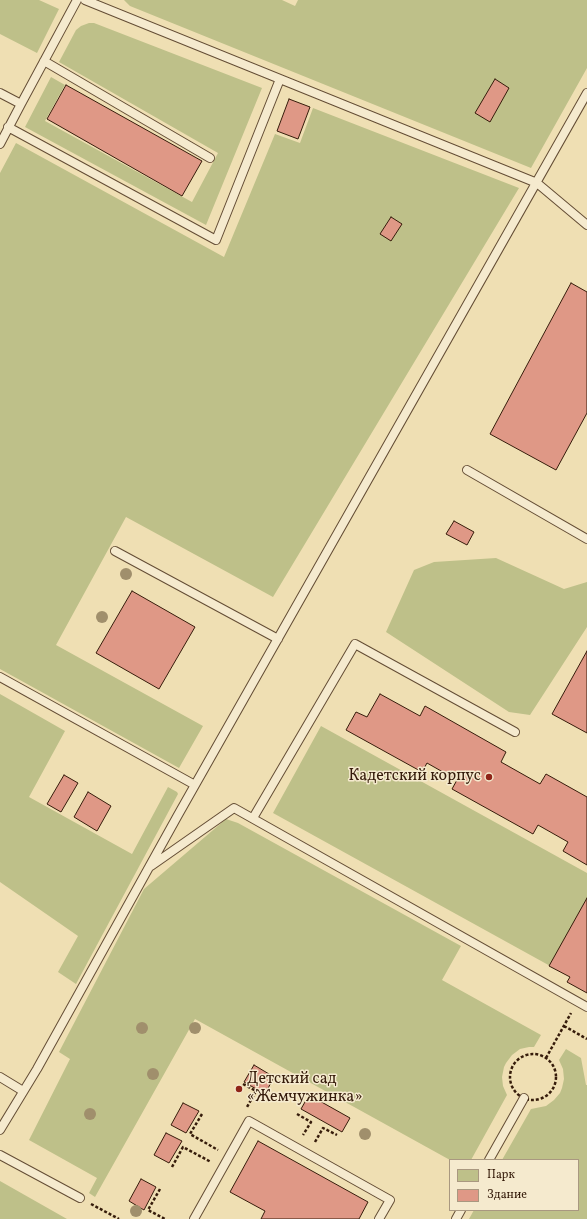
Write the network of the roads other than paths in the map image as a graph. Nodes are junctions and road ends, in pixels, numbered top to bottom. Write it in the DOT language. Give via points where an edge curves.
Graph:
graph roads {
  1 [pos="78,0"];
  2 [pos="85,0"];
  3 [pos="44,61"];
  4 [pos="280,79"];
  5 [pos="0,93"];
  6 [pos="587,93"];
  7 [pos="21,104"];
  8 [pos="8,127"];
  9 [pos="0,144"];
  10 [pos="210,158"];
  11 [pos="536,183"];
  12 [pos="587,225"];
  13 [pos="467,470"];
  14 [pos="587,539"];
  15 [pos="115,551"];
  16 [pos="278,639"];
  17 [pos="0,677"];
  18 [pos="514,732"];
  19 [pos="195,785"];
  20 [pos="253,818"];
  21 [pos="149,867"];
  22 [pos="587,1007"];
  23 [pos="0,1077"];
  24 [pos="23,1091"];
  25 [pos="524,1098"];
  26 [pos="0,1130"];
  27 [pos="0,1155"];
  28 [pos="490,1159"];
  29 [pos="80,1198"];
  30 [pos="194,1219"];
  31 [pos="379,1219"];
  1 -- 3 [label="lane"];
  2 -- 4 [label="lane"];
  3 -- 7 [label="lane"];
  3 -- 10 [label="lane"];
  4 -- 8 [label="lane" via="216,240"];
  4 -- 11 [label="lane"];
  5 -- 7 [label="lane"];
  6 -- 11 [label="lane"];
  7 -- 8 [label="lane"];
  8 -- 9 [label="lane"];
  11 -- 12 [label="lane"];
  11 -- 16 [label="lane"];
  13 -- 14 [label="lane"];
  15 -- 16 [label="lane"];
  16 -- 19 [label="lane"];
  17 -- 19 [label="lane"];
  18 -- 20 [label="lane" via="355,644"];
  19 -- 21 [label="lane"];
  20 -- 21 [label="lane" via="234,808"];
  20 -- 22 [label="lane"];
  21 -- 24 [label="lane"];
  23 -- 24 [label="lane"];
  24 -- 26 [label="lane"];
  25 -- 28 [label="lane"];
  27 -- 29 [label="lane"];
  30 -- 31 [label="lane" via="249,1120 390,1200"];
}
